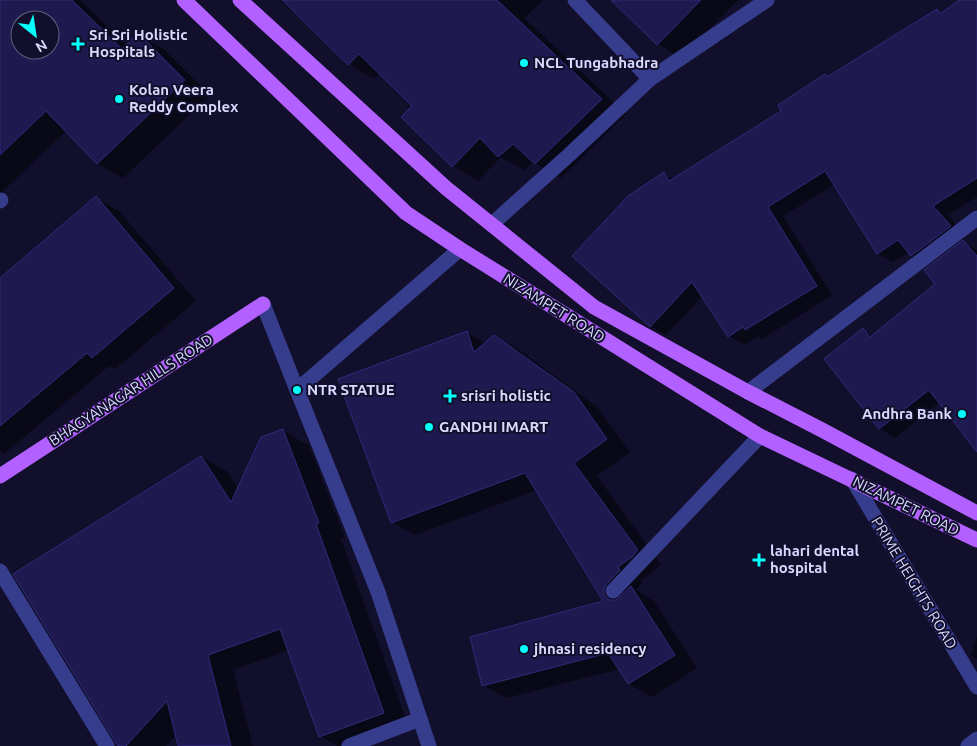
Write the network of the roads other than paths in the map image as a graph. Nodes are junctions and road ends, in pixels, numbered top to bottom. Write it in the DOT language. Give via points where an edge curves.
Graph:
graph roads {
  1 [pos="184,0"];
  2 [pos="240,0"];
  3 [pos="575,0"];
  4 [pos="762,1"];
  5 [pos="650,78"];
  6 [pos="977,218"];
  7 [pos="492,224"];
  8 [pos="460,249"];
  9 [pos="263,304"];
  10 [pos="297,390"];
  11 [pos="748,392"];
  12 [pos="760,436"];
  13 [pos="0,476"];
  14 [pos="852,479"];
  15 [pos="977,513"];
  16 [pos="977,540"];
  17 [pos="0,571"];
  18 [pos="613,591"];
  19 [pos="977,687"];
  20 [pos="420,719"];
  21 [pos="977,739"];
  22 [pos="107,746"];
  23 [pos="349,746"];
  24 [pos="429,746"];
  25 [pos="968,746"];
  1 -- 8 [label="main road, NIZAMPET ROAD" via="406,214"];
  2 -- 7 [label="main road, NIZAMPET ROAD" via="446,188"];
  3 -- 5 [label="street"];
  4 -- 5 [label="street"];
  5 -- 7 [label="street"];
  6 -- 11 [label="street"];
  7 -- 11 [label="main road, NIZAMPET ROAD" via="594,307"];
  8 -- 10 [label="street"];
  8 -- 12 [label="main road, NIZAMPET ROAD"];
  9 -- 10 [label="street"];
  9 -- 13 [label="main road, BHAGYANAGAR HILLS ROAD"];
  10 -- 20 [label="street" via="378,592"];
  11 -- 15 [label="main road, NIZAMPET ROAD"];
  12 -- 14 [label="main road, NIZAMPET ROAD"];
  12 -- 18 [label="street"];
  14 -- 16 [label="main road, NIZAMPET ROAD"];
  14 -- 19 [label="street, PRIME HEIGHTS ROAD"];
  17 -- 22 [label="street"];
  20 -- 23 [label="street"];
  20 -- 24 [label="street"];
  21 -- 25 [label="street"];
}
